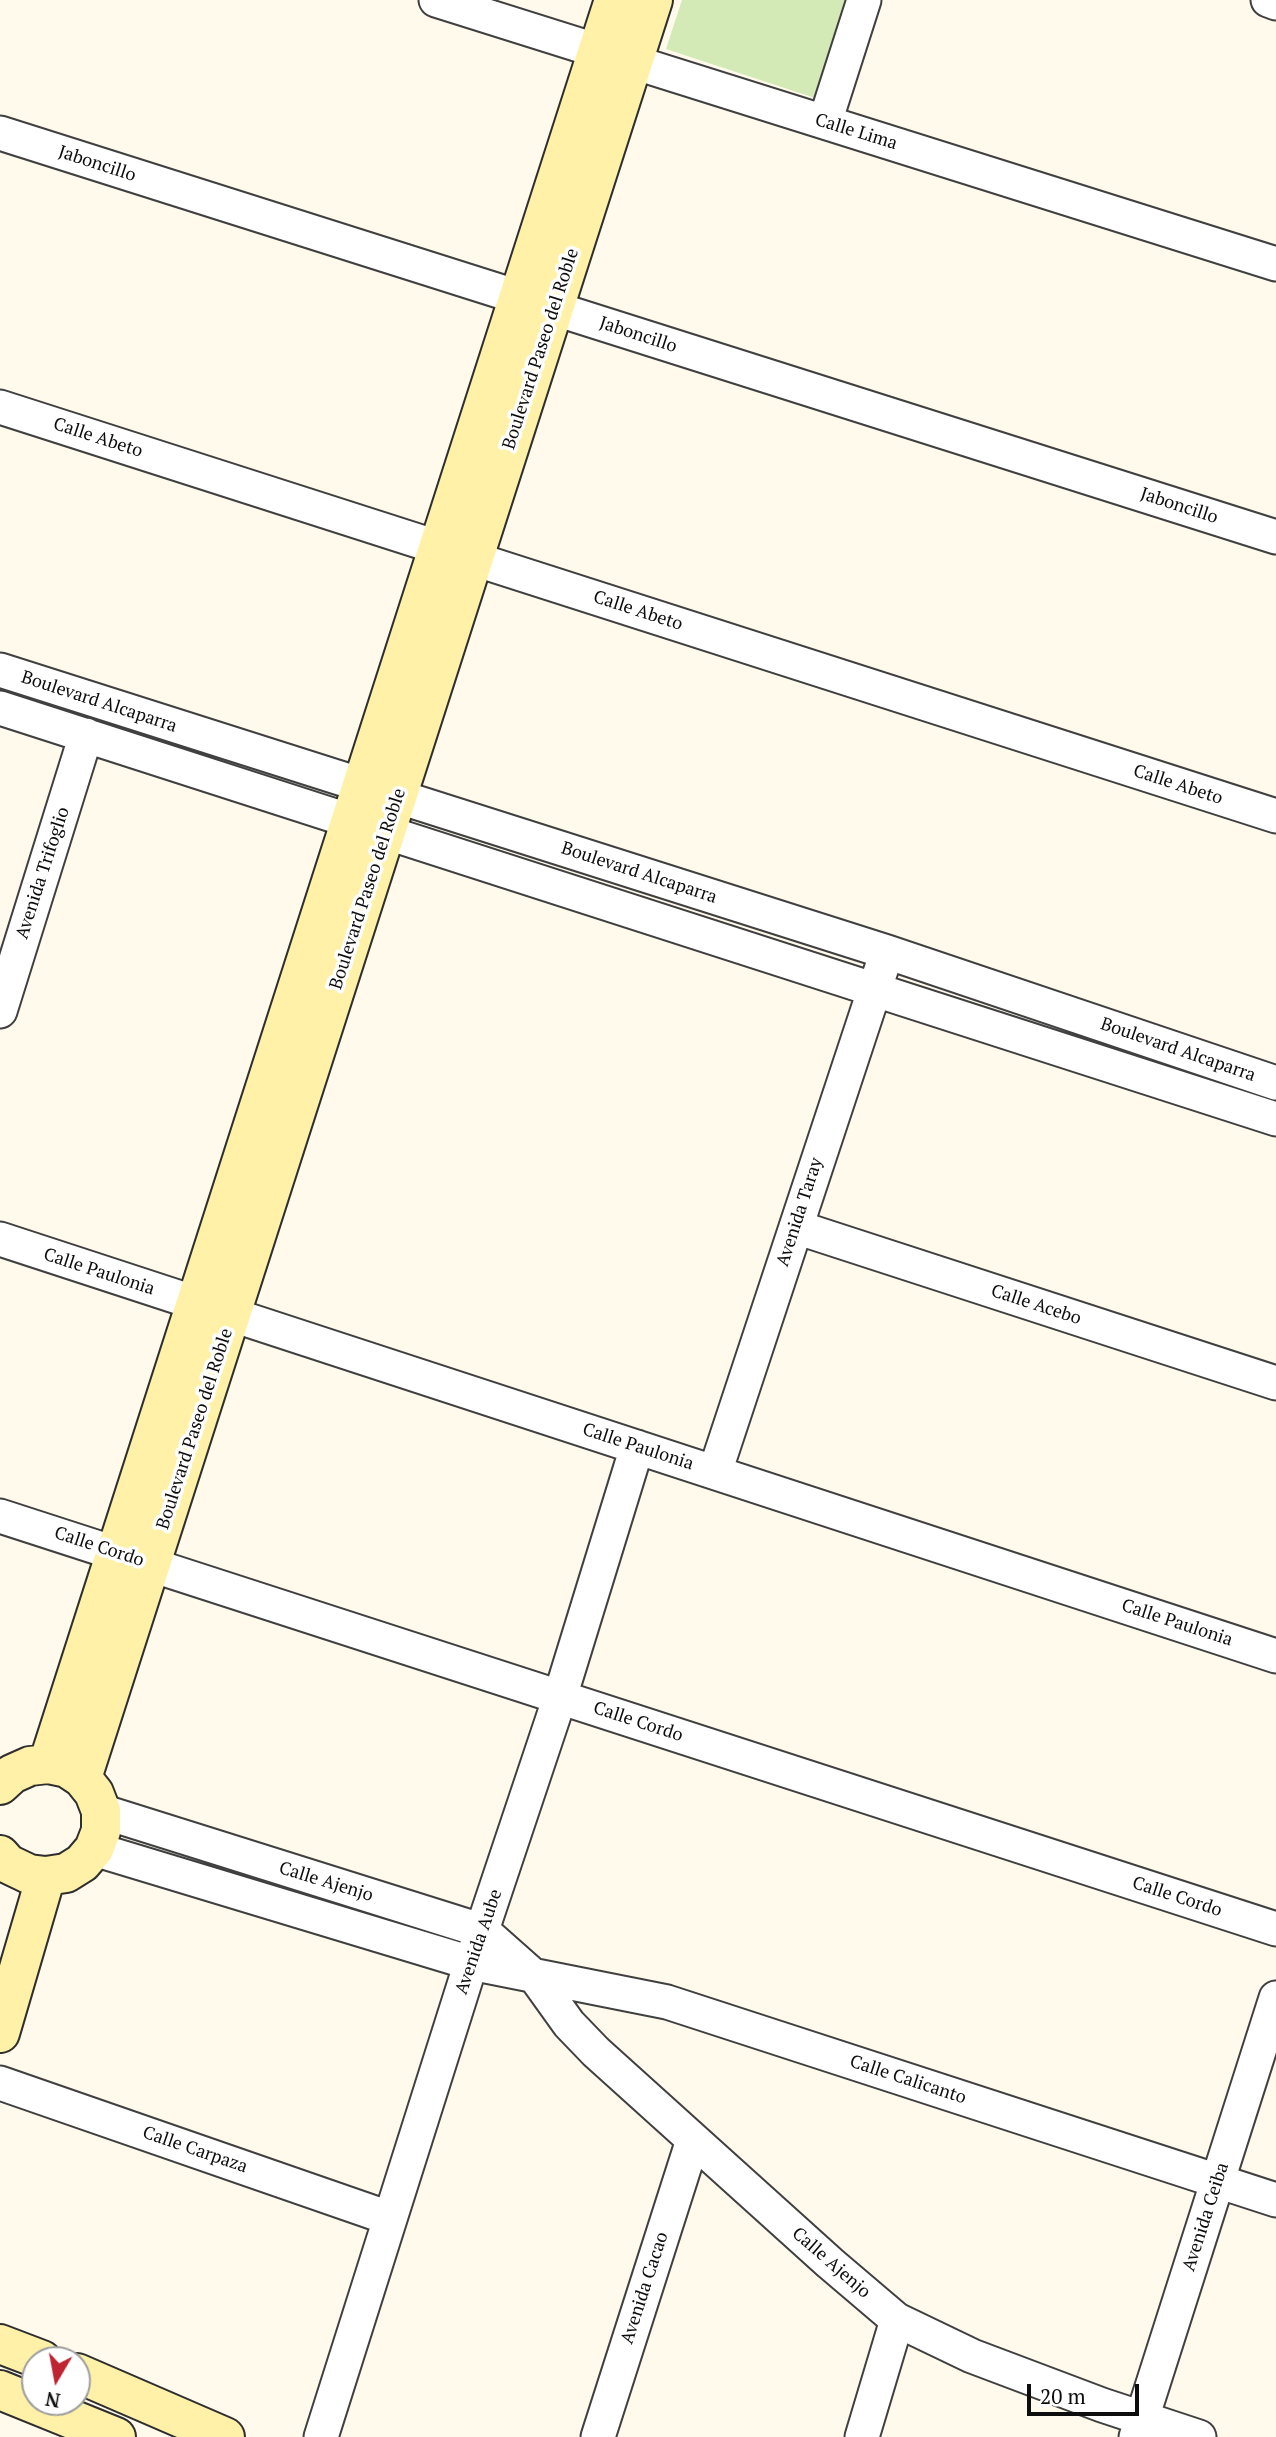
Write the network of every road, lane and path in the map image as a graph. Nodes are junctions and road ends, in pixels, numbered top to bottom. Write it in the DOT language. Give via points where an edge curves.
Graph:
graph roads {
  1 [pos="436,0"];
  2 [pos="614,0"];
  3 [pos="653,0"];
  4 [pos="864,0"];
  5 [pos="1268,0"];
  6 [pos="1276,3"];
  7 [pos="615,56"];
  8 [pos="825,122"];
  9 [pos="0,133"];
  10 [pos="1276,264"];
  11 [pos="536,303"];
  12 [pos="0,407"];
  13 [pos="1276,537"];
  14 [pos="438,547"];
  15 [pos="474,559"];
  16 [pos="0,670"];
  17 [pos="0,708"];
  18 [pos="86,735"];
  19 [pos="370,801"];
  20 [pos="1276,816"];
  21 [pos="386,832"];
  22 [pos="887,952"];
  23 [pos="5,974"];
  24 [pos="874,988"];
  25 [pos="0,1012"];
  26 [pos="1276,1083"];
  27 [pos="1276,1119"];
  28 [pos="796,1227"];
  29 [pos="0,1240"];
  30 [pos="196,1303"];
  31 [pos="231,1315"];
  32 [pos="1276,1382"];
  33 [pos="637,1447"];
  34 [pos="715,1472"];
  35 [pos="0,1516"];
  36 [pos="134,1558"];
  37 [pos="1276,1656"];
  38 [pos="560,1697"];
  39 [pos="65,1771"];
  40 [pos="1,1782"];
  41 [pos="101,1811"];
  42 [pos="94,1849"];
  43 [pos="3,1870"];
  44 [pos="46,1876"];
  45 [pos="1276,1929"];
  46 [pos="483,1931"];
  47 [pos="471,1963"];
  48 [pos="536,1978"];
  49 [pos="1276,1998"];
  50 [pos="0,2033"];
  51 [pos="0,2082"];
  52 [pos="693,2140"];
  53 [pos="1218,2181"];
  54 [pos="1276,2200"];
  55 [pos="390,2218"];
  56 [pos="897,2320"];
  57 [pos="0,2344"];
  58 [pos="21,2352"];
  59 [pos="91,2379"];
  60 [pos="0,2390"];
  61 [pos="1139,2427"];
  62 [pos="116,2437"];
  63 [pos="225,2437"];
  64 [pos="320,2437"];
  65 [pos="598,2437"];
  66 [pos="862,2437"];
  67 [pos="1199,2437"];
  1 -- 7 [label="street, Calle Lima"];
  2 -- 7 [label="street, Boulevard Paseo del Roble"];
  3 -- 7 [label="street, Boulevard Paseo del Roble"];
  4 -- 8 [label="street"];
  5 -- 6 [label="street"];
  7 -- 8 [label="street, Calle Lima"];
  7 -- 11 [label="street, Boulevard Paseo del Roble"];
  8 -- 10 [label="street, Calle Lima"];
  9 -- 11 [label="street, Jaboncillo"];
  11 -- 13 [label="street, Jaboncillo"];
  11 -- 14 [label="street, Boulevard Paseo del Roble"];
  11 -- 15 [label="street, Boulevard Paseo del Roble"];
  12 -- 14 [label="street, Calle Abeto"];
  14 -- 15 [label="street, Calle Abeto"];
  14 -- 19 [label="street, Boulevard Paseo del Roble"];
  15 -- 19 [label="street, Boulevard Paseo del Roble"];
  15 -- 20 [label="street, Calle Abeto"];
  16 -- 19 [label="street, Boulevard Alcaparra"];
  17 -- 18 [label="street, Boulevard Alcaparra"];
  18 -- 19 [label="street, Boulevard Alcaparra"];
  18 -- 23 [label="street, Avenida Trifoglio"];
  19 -- 21 [label="street, Boulevard Paseo del Roble"];
  19 -- 22 [label="street, Boulevard Alcaparra"];
  19 -- 30 [label="street, Boulevard Paseo del Roble"];
  21 -- 24 [label="street, Boulevard Alcaparra"];
  21 -- 31 [label="street, Boulevard Paseo del Roble"];
  22 -- 24 [label="street, Avenida Taray"];
  22 -- 26 [label="street, Boulevard Alcaparra"];
  23 -- 25 [label="street, Avenida Trifoglio"];
  24 -- 27 [label="street, Boulevard Alcaparra"];
  24 -- 28 [label="street, Avenida Taray"];
  28 -- 32 [label="street, Calle Acebo"];
  28 -- 34 [label="street, Avenida Taray"];
  29 -- 30 [label="street, Calle Paulonia"];
  30 -- 31 [label="street, Calle Paulonia"];
  30 -- 36 [label="street, Boulevard Paseo del Roble"];
  31 -- 33 [label="street, Calle Paulonia"];
  31 -- 36 [label="street, Boulevard Paseo del Roble"];
  33 -- 34 [label="street, Calle Paulonia"];
  33 -- 38 [label="street, Avenida Aube"];
  34 -- 37 [label="street, Calle Paulonia"];
  35 -- 36 [label="street, Calle Cordo"];
  36 -- 38 [label="street, Calle Cordo"];
  36 -- 39 [label="street, Boulevard Paseo del Roble"];
  38 -- 45 [label="street, Calle Cordo"];
  38 -- 46 [label="street, Avenida Aube"];
  39 -- 40 [label="street" via="30,1766"];
  39 -- 41 [label="street" via="94,1793"];
  41 -- 42 [label="street"];
  41 -- 46 [label="street, Calle Ajenjo"];
  42 -- 44 [label="street" via="66,1873"];
  42 -- 47 [label="street, Calle Ajenjo"];
  43 -- 44 [label="street"];
  44 -- 50 [label="street"];
  46 -- 47 [label="street, Avenida Aube"];
  46 -- 48 [label="street, Calle Ajenjo"];
  47 -- 48 [label="street, Calle Ajenjo"];
  47 -- 55 [label="street, Avenida Aube"];
  48 -- 52 [label="street, Calle Ajenjo" via="596,2052"];
  48 -- 53 [label="street, Calle Calicanto" via="667,2002"];
  49 -- 53 [label="street, Avenida Ceiba"];
  51 -- 55 [label="street, Calle Carpaza"];
  52 -- 56 [label="street, Calle Ajenjo"];
  52 -- 65 [label="street, Avenida Cacao"];
  53 -- 54 [label="street, Calle Calicanto"];
  53 -- 61 [label="street, Avenida Ceiba"];
  55 -- 64 [label="street, Avenida Aube"];
  56 -- 61 [label="street, Calle Ajenjo" via="971,2356 1102,2405"];
  56 -- 66 [label="street"];
  57 -- 58 [label="street"];
  59 -- 63 [label="street"];
  60 -- 62 [label="street"];
  61 -- 67 [label="street, Calle Ajenjo"];
}
